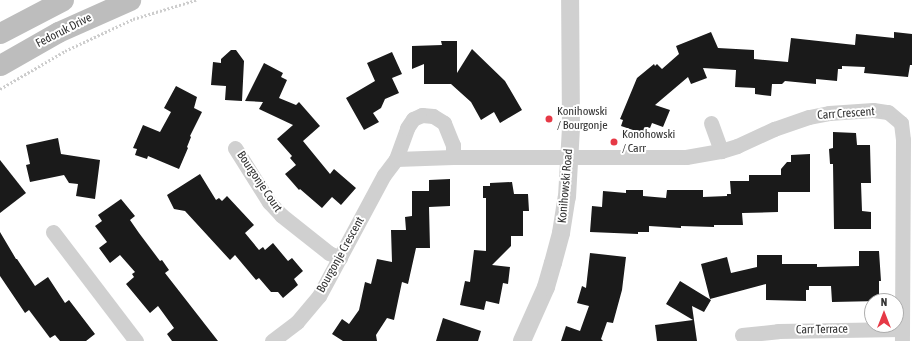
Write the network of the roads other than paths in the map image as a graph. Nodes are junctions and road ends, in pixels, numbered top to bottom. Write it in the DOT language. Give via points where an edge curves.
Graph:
graph roads {
  1 [pos="63,0"];
  2 [pos="130,0"];
  3 [pos="570,0"];
  4 [pos="0,33"];
  5 [pos="0,65"];
  6 [pos="711,123"];
  7 [pos="235,148"];
  8 [pos="721,151"];
  9 [pos="454,157"];
  10 [pos="569,157"];
  11 [pos="396,159"];
  12 [pos="53,232"];
  13 [pos="340,258"];
  14 [pos="742,335"];
  15 [pos="902,335"];
  16 [pos="136,341"];
  17 [pos="272,341"];
  18 [pos="522,341"];
  1 -- 4 [label="main road"];
  2 -- 5 [label="main road, Fedoruk Drive" via="58,32"];
  3 -- 10 [label="street, Konihowski Road"];
  6 -- 8 [label="street"];
  7 -- 13 [label="street, Bourgonje Court" via="269,202 281,215 329,253"];
  8 -- 10 [label="street, Carr Crescent" via="679,157"];
  8 -- 15 [label="street, Carr Crescent" via="791,123 829,113 873,110 888,112 901,123 904,140"];
  9 -- 10 [label="street"];
  9 -- 11 [label="street"];
  9 -- 11 [label="street, Bourgonje Crescent" via="453,145 444,123 433,116 422,115 413,119 407,128"];
  10 -- 18 [label="street, Konihowski Road" via="561,233 546,287"];
  11 -- 13 [label="street, Bourgonje Crescent" via="384,175"];
  12 -- 16 [label="street"];
  13 -- 17 [label="street, Bourgonje Crescent" via="310,308 297,322"];
  14 -- 15 [label="street, Carr Terrace" via="778,331"];
}
